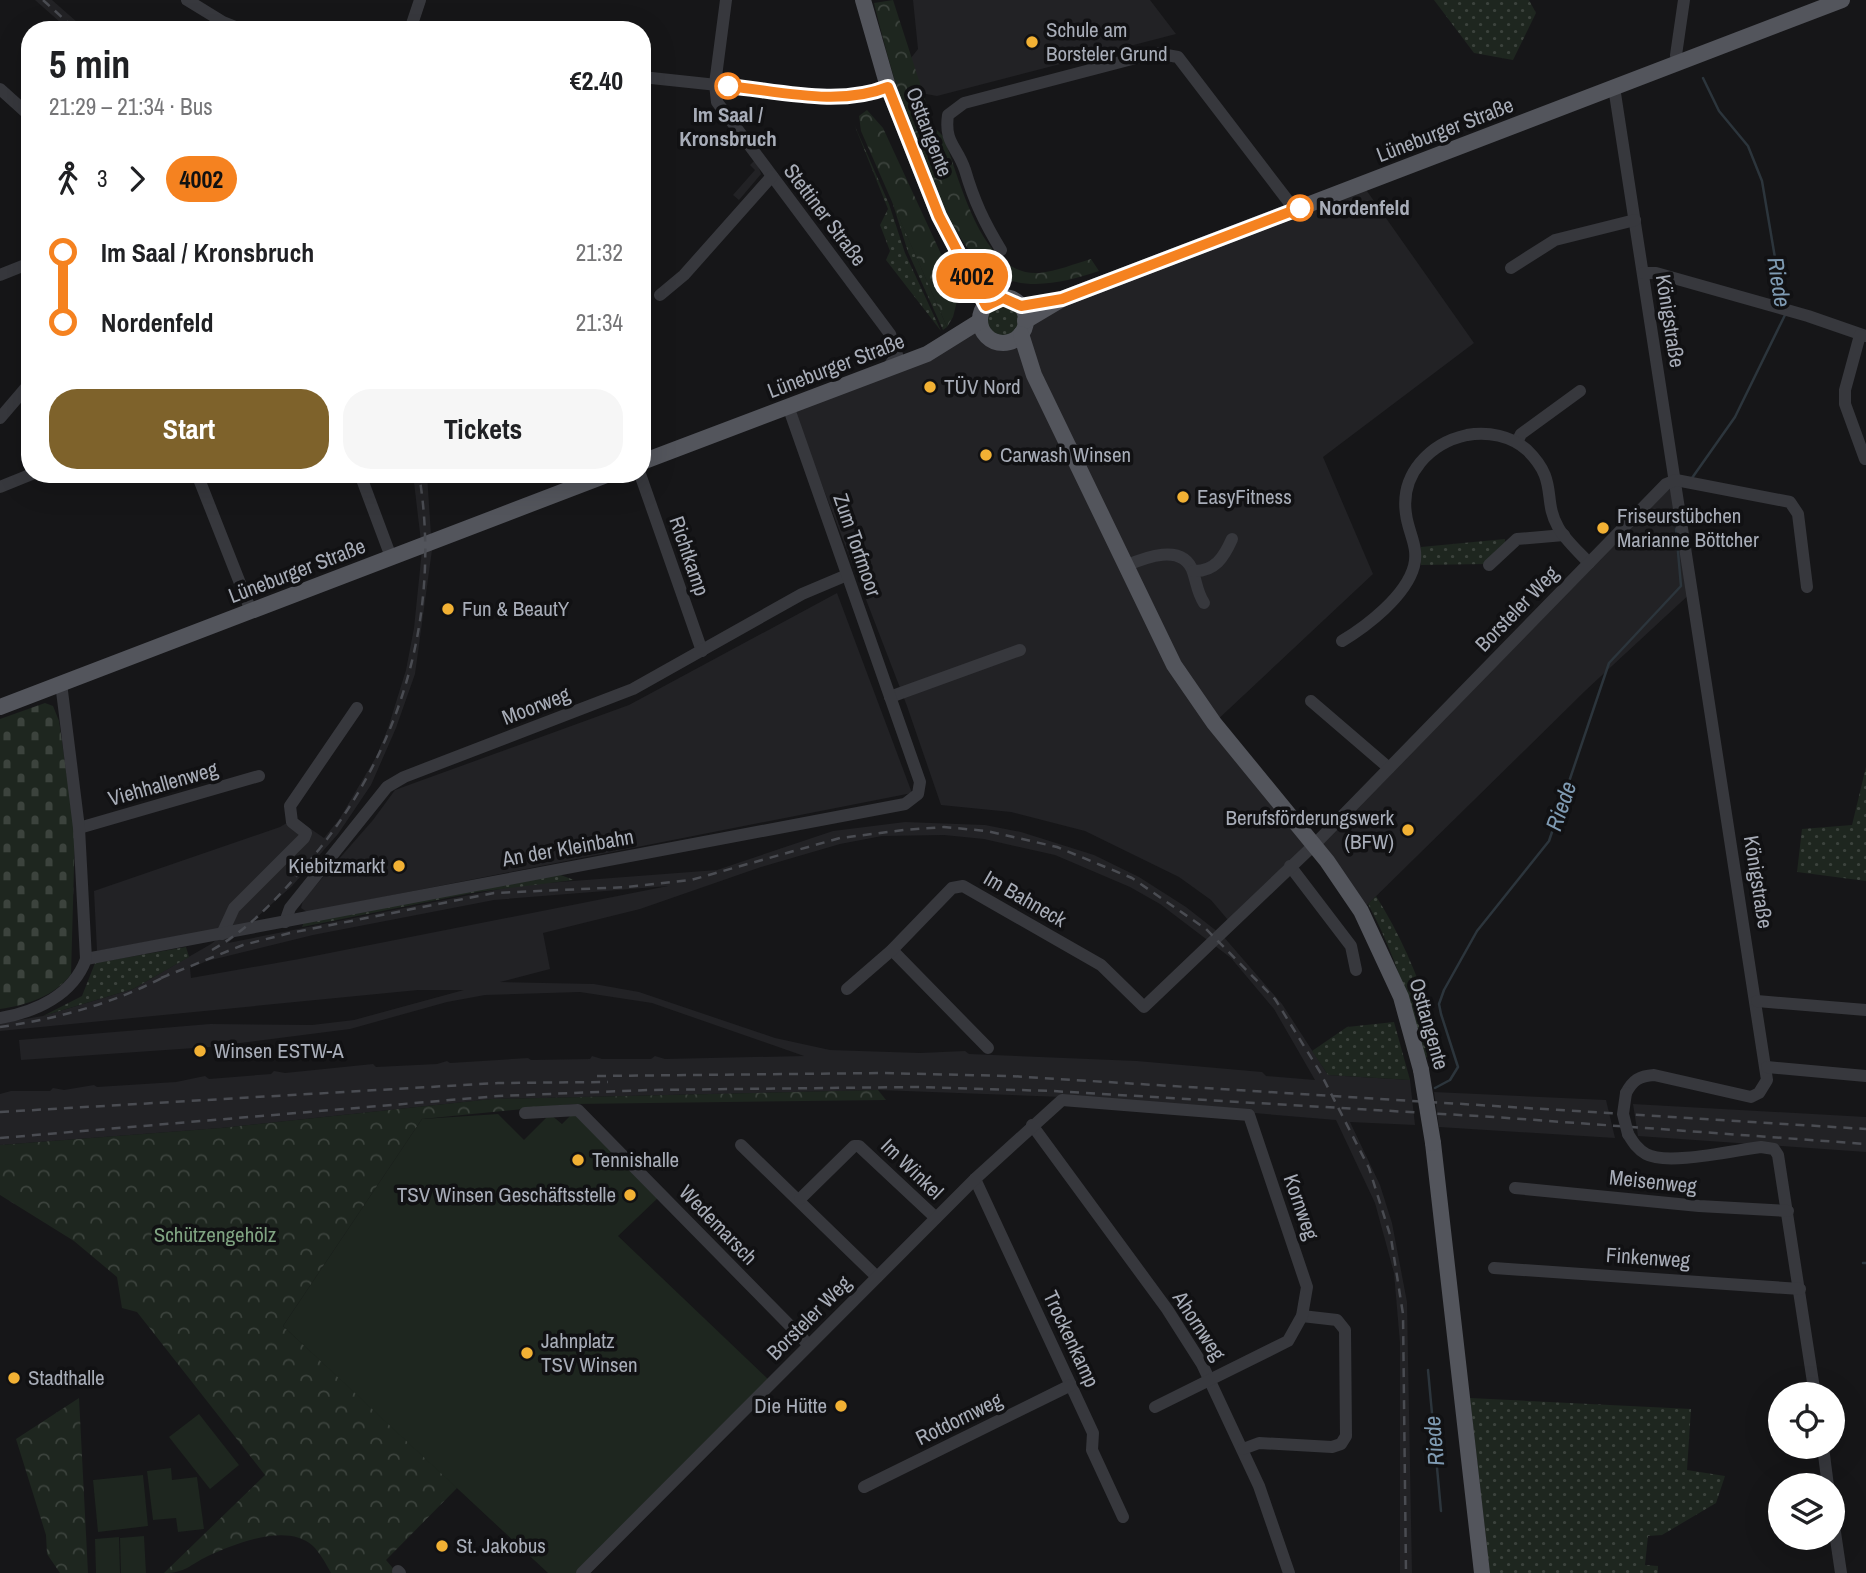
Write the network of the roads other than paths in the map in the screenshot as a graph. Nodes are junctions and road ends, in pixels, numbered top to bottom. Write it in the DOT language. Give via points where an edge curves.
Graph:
graph roads {
  1 [pos="187,0"];
  2 [pos="420,0"];
  3 [pos="726,0"];
  4 [pos="863,0"];
  5 [pos="1684,0"];
  6 [pos="1842,0"];
  7 [pos="221,21"];
  8 [pos="413,21"];
  9 [pos="1678,63"];
  10 [pos="651,78"];
  11 [pos="715,84"];
  12 [pos="888,87"];
  13 [pos="1614,88"];
  14 [pos="0,89"];
  15 [pos="21,108"];
  16 [pos="772,176"];
  17 [pos="1295,210"];
  18 [pos="1635,220"];
  19 [pos="1001,250"];
  20 [pos="21,267"];
  21 [pos="1511,268"];
  22 [pos="1643,273"];
  23 [pos="0,275"];
  24 [pos="660,295"];
  25 [pos="988,308"];
  26 [pos="1019,326"];
  27 [pos="1863,336"];
  28 [pos="987,337"];
  29 [pos="927,354"];
  30 [pos="887,369"];
  31 [pos="1580,391"];
  32 [pos="21,394"];
  33 [pos="788,406"];
  34 [pos="0,418"];
  35 [pos="1517,442"];
  36 [pos="651,459"];
  37 [pos="1865,459"];
  38 [pos="21,478"];
  39 [pos="1676,480"];
  40 [pos="201,483"];
  41 [pos="363,483"];
  42 [pos="585,483"];
  43 [pos="643,483"];
  44 [pos="0,487"];
  45 [pos="1564,535"];
  46 [pos="1231,539"];
  47 [pos="391,557"];
  48 [pos="1590,563"];
  49 [pos="1489,565"];
  50 [pos="1125,566"];
  51 [pos="1193,571"];
  52 [pos="847,575"];
  53 [pos="1807,587"];
  54 [pos="1204,603"];
  55 [pos="251,611"];
  56 [pos="1342,640"];
  57 [pos="1020,650"];
  58 [pos="702,651"];
  59 [pos="61,683"];
  60 [pos="890,697"];
  61 [pos="1311,701"];
  62 [pos="0,707"];
  63 [pos="357,708"];
  64 [pos="1389,768"];
  65 [pos="259,776"];
  66 [pos="918,794"];
  67 [pos="79,828"];
  68 [pos="1315,844"];
  69 [pos="1290,866"];
  70 [pos="285,922"];
  71 [pos="222,934"];
  72 [pos="892,950"];
  73 [pos="86,959"];
  74 [pos="1356,970"];
  75 [pos="847,989"];
  76 [pos="1757,1001"];
  77 [pos="1144,1007"];
  78 [pos="1866,1010"];
  79 [pos="0,1018"];
  80 [pos="988,1048"];
  81 [pos="1767,1067"];
  82 [pos="1866,1076"];
  83 [pos="1069,1099"];
  84 [pos="525,1113"];
  85 [pos="1032,1125"];
  86 [pos="741,1145"];
  87 [pos="975,1179"];
  88 [pos="1515,1188"];
  89 [pos="800,1199"];
  90 [pos="1788,1211"];
  91 [pos="936,1218"];
  92 [pos="1494,1268"];
  93 [pos="877,1277"];
  94 [pos="1800,1289"];
  95 [pos="1302,1316"];
  96 [pos="809,1345"];
  97 [pos="1211,1380"];
  98 [pos="1813,1382"];
  99 [pos="1071,1385"];
  100 [pos="1155,1407"];
  101 [pos="1243,1449"];
  102 [pos="864,1486"];
  103 [pos="1123,1517"];
  104 [pos="1838,1550"];
  105 [pos="582,1573"];
  106 [pos="1289,1573"];
  107 [pos="1482,1573"];
  108 [pos="1841,1573"];
  1 -- 7 [label="street"];
  2 -- 8 [label="street"];
  3 -- 11 [label="street"];
  4 -- 12 [label="main road, Osttangente"];
  5 -- 9 [label="street" via="1675,55"];
  6 -- 9 [label="main road, Lüneburger Straße"];
  9 -- 13 [label="main road, Lüneburger Straße"];
  10 -- 11 [label="street"];
  11 -- 12 [label="street" via="830,97 870,94"];
  11 -- 16 [label="street, Stettiner Straße" via="717,102"];
  12 -- 25 [label="main road, Osttangente" via="939,216"];
  13 -- 17 [label="main road, Lüneburger Straße"];
  13 -- 18 [label="street, Königstraße"];
  14 -- 15 [label="street"];
  16 -- 24 [label="street" via="684,275"];
  16 -- 30 [label="street, Stettiner Straße" via="890,334 897,355"];
  17 -- 19 [label="street" via="1178,57 1156,53 964,103 948,115 946,134 964,168 970,193"];
  17 -- 26 [label="main road, Lüneburger Straße" via="1062,299"];
  18 -- 21 [label="street" via="1555,240"];
  18 -- 22 [label="street, Königstraße"];
  20 -- 23 [label="street"];
  22 -- 27 [label="street" via="1779,308"];
  22 -- 39 [label="street, Königstraße"];
  25 -- 26 [label="main road" via="1011,299"];
  25 -- 28 [label="main road"];
  25 -- 29 [label="main road, Lüneburger Straße"];
  26 -- 28 [label="main road" via="999,343"];
  26 -- 50 [label="main road, Osttangente" via="1034,375"];
  27 -- 37 [label="street" via="1845,390 1845,404"];
  28 -- 29 [label="main road, Lüneburger Straße"];
  29 -- 30 [label="main road, Lüneburger Straße"];
  30 -- 33 [label="main road, Lüneburger Straße"];
  31 -- 35 [label="street" via="1521,434"];
  32 -- 34 [label="street"];
  33 -- 36 [label="main road, Lüneburger Straße"];
  33 -- 52 [label="street, Zum Torfmoor"];
  35 -- 45 [label="street" via="1547,477 1554,519"];
  35 -- 56 [label="street" via="1491,434 1458,437 1441,444 1415,468 1405,500 1416,555 1414,568 1365,626"];
  38 -- 44 [label="street"];
  39 -- 48 [label="street, Borsteler Weg" via="1666,484"];
  39 -- 53 [label="street" via="1790,502 1798,514"];
  39 -- 76 [label="street, Königstraße"];
  40 -- 55 [label="street"];
  41 -- 47 [label="street"];
  42 -- 47 [label="main road, Lüneburger Straße"];
  43 -- 58 [label="street, Richtkamp"];
  45 -- 48 [label="street"];
  45 -- 49 [label="street" via="1517,539"];
  46 -- 51 [label="street" via="1214,566"];
  47 -- 55 [label="main road, Lüneburger Straße"];
  48 -- 64 [label="street, Borsteler Weg"];
  50 -- 51 [label="street" via="1153,554 1169,555"];
  50 -- 68 [label="main road, Osttangente" via="1188,687"];
  51 -- 54 [label="street"];
  52 -- 58 [label="street, Moorweg" via="802,594"];
  52 -- 60 [label="street, Zum Torfmoor"];
  55 -- 59 [label="main road, Lüneburger Straße"];
  57 -- 60 [label="street"];
  58 -- 70 [label="street, Moorweg" via="633,689 387,786 290,908"];
  59 -- 62 [label="main road, Lüneburger Straße"];
  59 -- 67 [label="street, Viehhallenweg"];
  60 -- 66 [label="street, Zum Torfmoor" via="920,782"];
  61 -- 64 [label="street"];
  63 -- 71 [label="street" via="290,806 292,822 306,832 304,838 234,908"];
  64 -- 68 [label="street, Borsteler Weg"];
  65 -- 67 [label="street, Viehhallenweg"];
  66 -- 70 [label="street, An der Kleinbahn" via="905,804"];
  67 -- 73 [label="street, Viehhallenweg"];
  68 -- 69 [label="street, Borsteler Weg"];
  68 -- 107 [label="main road, Osttangente, bridge" via="1361,911 1386,960 1421,1070"];
  69 -- 74 [label="street" via="1351,946"];
  69 -- 77 [label="street, Borsteler Weg"];
  70 -- 71 [label="street, An der Kleinbahn"];
  71 -- 73 [label="street, An der Kleinbahn"];
  72 -- 75 [label="street, Im Bahneck"];
  72 -- 77 [label="street, Im Bahneck" via="952,888 963,886 1101,965"];
  72 -- 80 [label="street"];
  73 -- 79 [label="street" via="68,989 32,1010"];
  76 -- 78 [label="street"];
  76 -- 81 [label="street, Königstraße"];
  81 -- 82 [label="street"];
  81 -- 90 [label="street, bridge" via="1765,1087 1751,1097 1654,1074 1642,1076 1626,1093 1623,1114 1628,1134 1648,1156 1665,1159 1774,1149 1781,1160"];
  83 -- 85 [label="street, Borsteler Weg" via="1056,1103"];
  83 -- 95 [label="street, Kornweg" via="1249,1115 1307,1287"];
  84 -- 96 [label="street, Wedemarsch" via="578,1110"];
  85 -- 87 [label="street, Borsteler Weg"];
  85 -- 97 [label="street, Ahornweg" via="1167,1309"];
  86 -- 89 [label="street"];
  87 -- 91 [label="street, Borsteler Weg"];
  87 -- 99 [label="street, Trockenkamp"];
  88 -- 90 [label="street, Meisenweg"];
  89 -- 91 [label="street, Im Winkel" via="859,1146"];
  89 -- 93 [label="street"];
  90 -- 94 [label="street"];
  91 -- 93 [label="street, Borsteler Weg"];
  92 -- 94 [label="street, Finkenweg"];
  93 -- 96 [label="street, Borsteler Weg"];
  94 -- 98 [label="street"];
  95 -- 97 [label="street, Kornweg" via="1288,1341"];
  95 -- 101 [label="street" via="1337,1320 1345,1330 1346,1436 1332,1447 1259,1443"];
  96 -- 105 [label="street, Borsteler Weg"];
  97 -- 100 [label="street, Kornweg"];
  97 -- 101 [label="street, Ahornweg"];
  99 -- 102 [label="street, Rotdornweg"];
  99 -- 103 [label="street, Trockenkamp" via="1093,1433 1092,1450"];
  101 -- 106 [label="street, Ahornweg"];
  104 -- 108 [label="street"];
}
